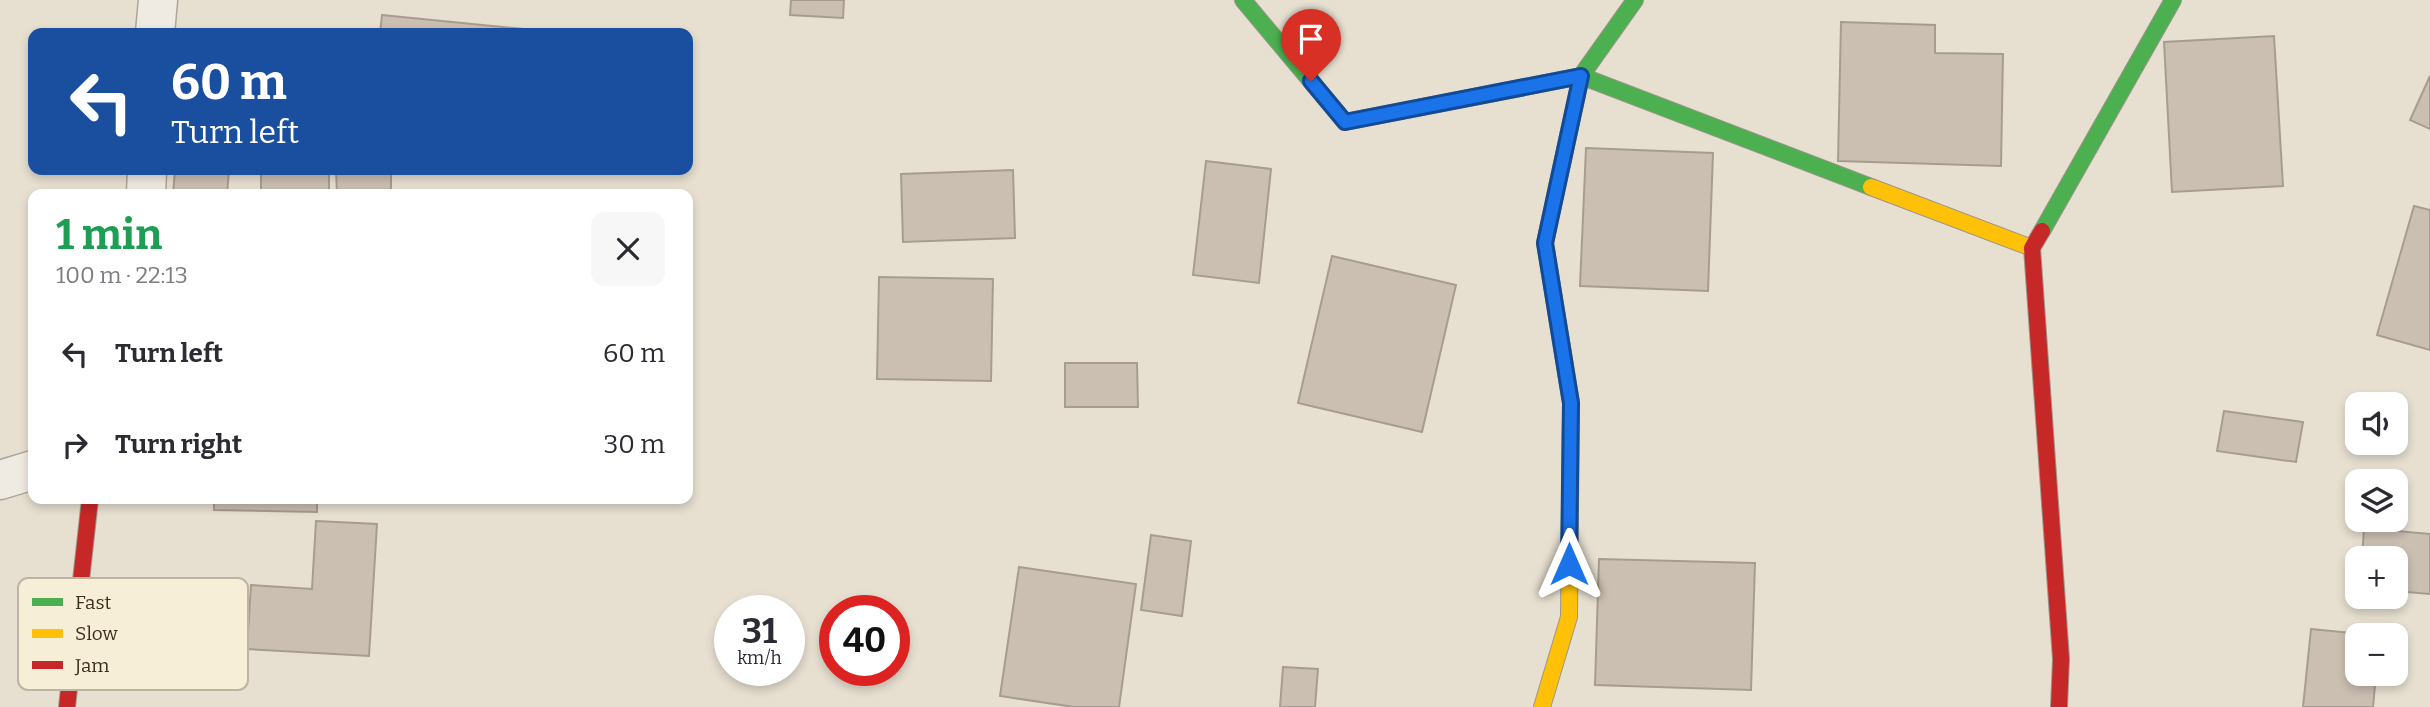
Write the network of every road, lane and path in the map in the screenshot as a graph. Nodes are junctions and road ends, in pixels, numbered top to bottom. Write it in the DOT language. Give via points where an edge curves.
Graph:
graph roads {
  1 [pos="158,0"];
  2 [pos="1243,0"];
  3 [pos="1635,0"];
  4 [pos="2173,0"];
  5 [pos="155,28"];
  6 [pos="1581,76"];
  7 [pos="2032,248"];
  8 [pos="28,472"];
  9 [pos="0,480"];
  10 [pos="89,504"];
  11 [pos="81,578"];
  12 [pos="1542,707"];
  13 [pos="2059,707"];
  1 -- 5 [label="street"];
  2 -- 6 [label="street" via="1345,122"];
  3 -- 6 [label="street"];
  4 -- 7 [label="street"];
  6 -- 7 [label="street"];
  6 -- 12 [label="street" via="1545,243 1571,403 1569,617"];
  7 -- 13 [label="street" via="2061,659"];
  8 -- 9 [label="street"];
  10 -- 11 [label="street"];
}
